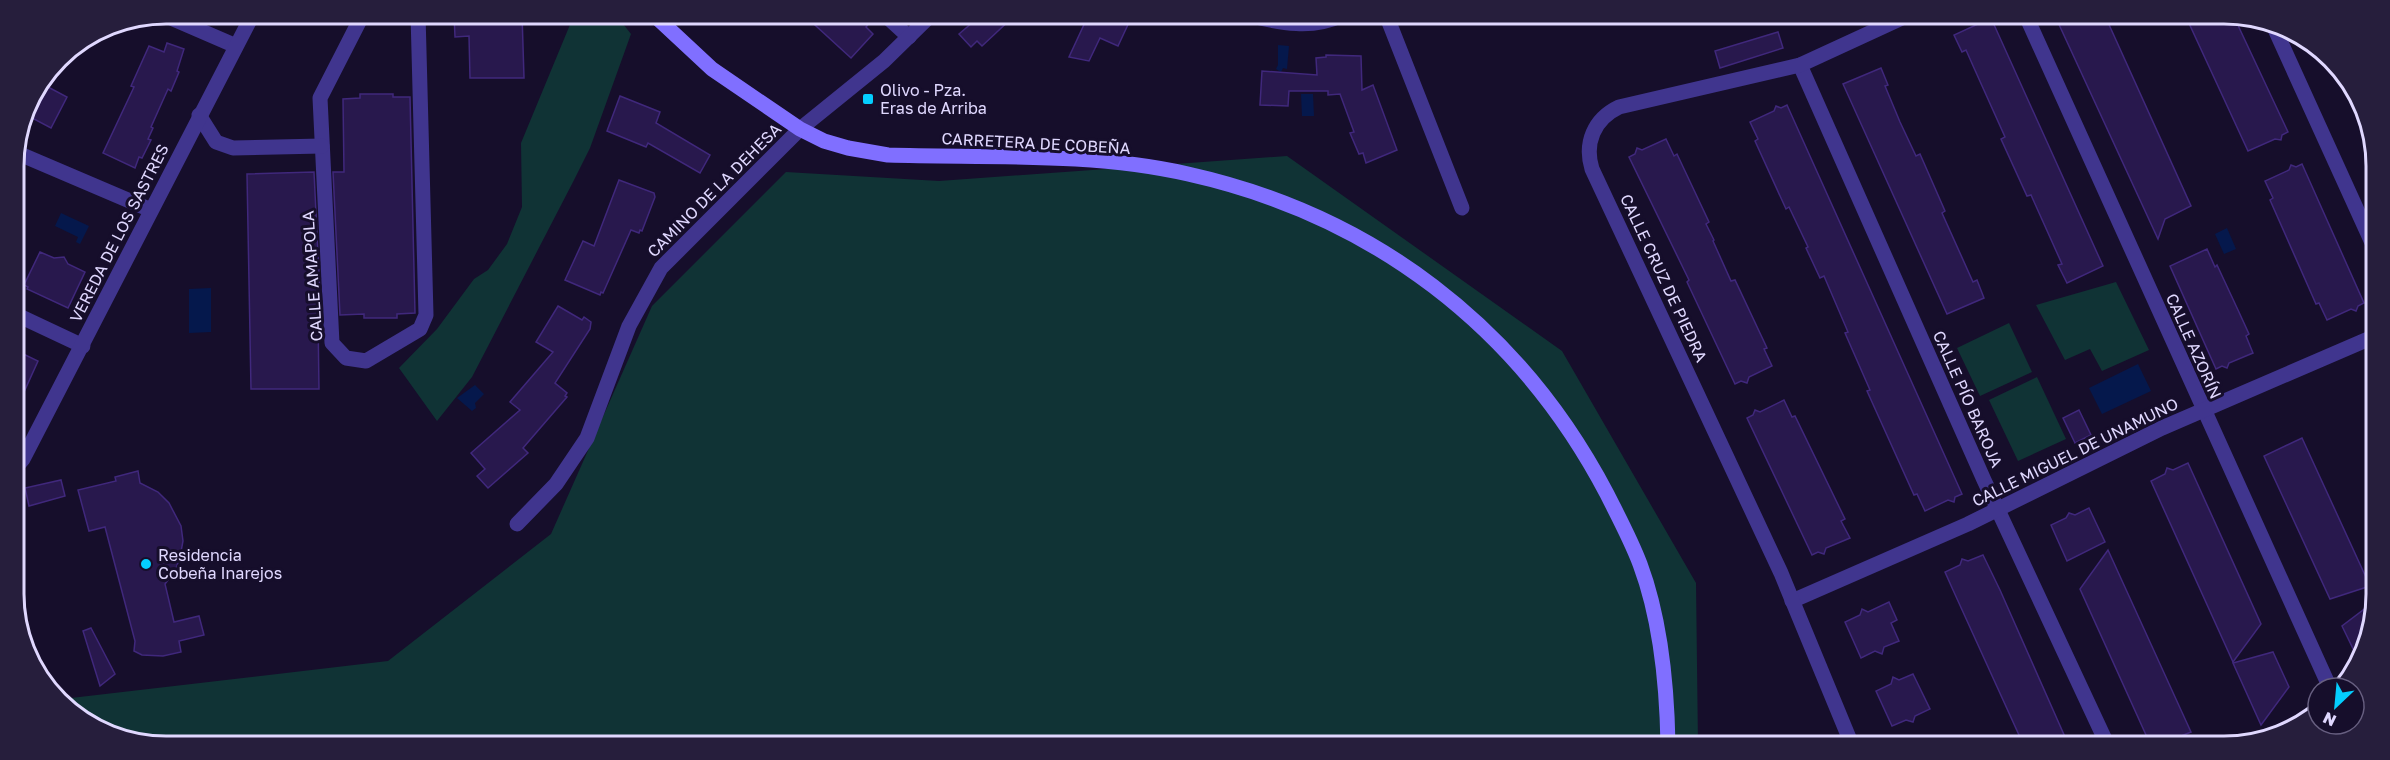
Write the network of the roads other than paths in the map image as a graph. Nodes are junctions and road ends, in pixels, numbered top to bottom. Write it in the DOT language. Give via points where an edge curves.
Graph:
graph roads {
  1 [pos="185,24"];
  2 [pos="248,24"];
  3 [pos="358,24"];
  4 [pos="418,24"];
  5 [pos="664,24"];
  6 [pos="895,24"];
  7 [pos="922,24"];
  8 [pos="1390,24"];
  9 [pos="1889,24"];
  10 [pos="2030,24"];
  11 [pos="2277,35"];
  12 [pos="909,37"];
  13 [pos="236,46"];
  14 [pos="1800,65"];
  15 [pos="199,115"];
  16 [pos="800,129"];
  17 [pos="322,146"];
  18 [pos="24,156"];
  19 [pos="1462,208"];
  20 [pos="151,210"];
  21 [pos="2366,230"];
  22 [pos="24,318"];
  23 [pos="2366,340"];
  24 [pos="83,346"];
  25 [pos="2204,411"];
  26 [pos="24,457"];
  27 [pos="1998,508"];
  28 [pos="517,524"];
  29 [pos="1792,601"];
  30 [pos="2325,676"];
  31 [pos="1667,736"];
  32 [pos="1848,736"];
  33 [pos="2103,736"];
  1 -- 13 [label="street"];
  2 -- 13 [label="street, VEREDA DE LOS SASTRES"];
  3 -- 17 [label="street, CALLE AMAPOLA" via="320,98"];
  4 -- 17 [label="street, CALLE AMAPOLA" via="426,315 420,329 366,361 346,358 332,343"];
  5 -- 16 [label="street, CARRETERA DE COBEÑA" via="712,69"];
  6 -- 12 [label="street"];
  7 -- 12 [label="street, CAMINO DE LA DEHESA"];
  8 -- 19 [label="street"];
  9 -- 14 [label="street, CALLE CRUZ DE PIEDRA"];
  10 -- 25 [label="street, CALLE AZORÍN"];
  11 -- 21 [label="street"];
  12 -- 16 [label="street, CAMINO DE LA DEHESA"];
  13 -- 15 [label="street, VEREDA DE LOS SASTRES"];
  14 -- 27 [label="street, CALLE PÍO BAROJA"];
  14 -- 29 [label="street, CALLE CRUZ DE PIEDRA" via="1619,107 1601,119 1588,148 1592,169"];
  15 -- 17 [label="street" via="216,142 233,148"];
  15 -- 20 [label="street, VEREDA DE LOS SASTRES"];
  16 -- 28 [label="street, CAMINO DE LA DEHESA" via="661,268 629,326 587,438 556,483"];
  16 -- 31 [label="street, CARRETERA DE COBEÑA" via="824,141 888,155 1084,160 1186,173 1280,200 1325,219 1402,262 1464,309 1504,349 1547,399 1590,462 1629,540 1649,595 1660,654"];
  18 -- 20 [label="street"];
  20 -- 24 [label="street, VEREDA DE LOS SASTRES"];
  22 -- 24 [label="street"];
  23 -- 25 [label="street, CALLE MIGUEL DE UNAMUNO"];
  24 -- 26 [label="street, VEREDA DE LOS SASTRES"];
  25 -- 27 [label="street, CALLE MIGUEL DE UNAMUNO"];
  25 -- 30 [label="street, CALLE AZORÍN"];
  27 -- 29 [label="street, CALLE MIGUEL DE UNAMUNO"];
  27 -- 33 [label="street, CALLE PÍO BAROJA"];
  29 -- 32 [label="street, CALLE CRUZ DE PIEDRA"];
}
